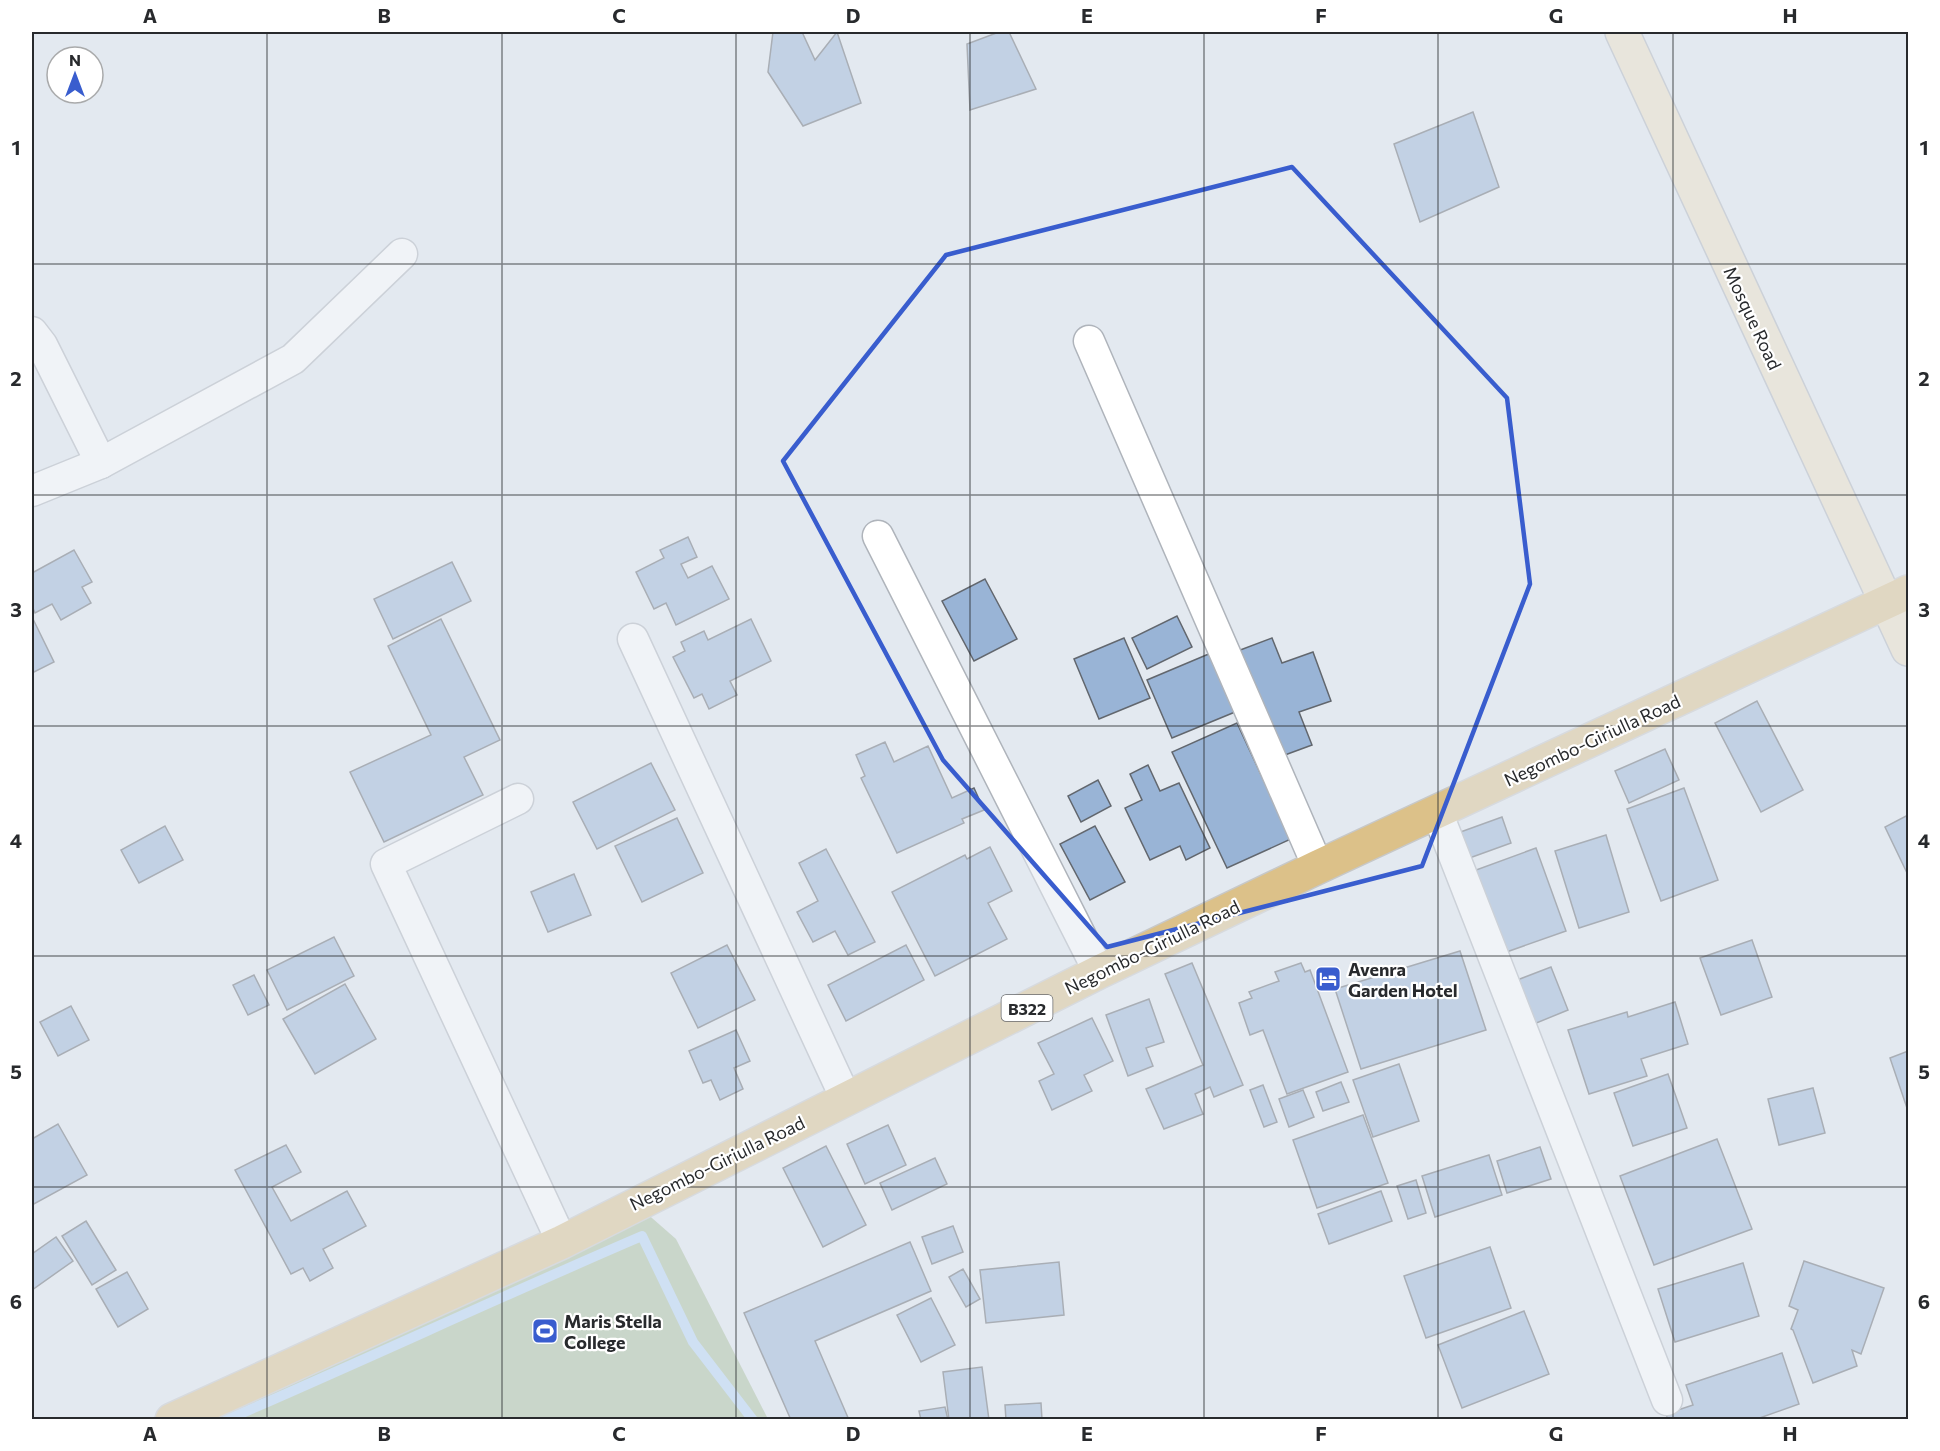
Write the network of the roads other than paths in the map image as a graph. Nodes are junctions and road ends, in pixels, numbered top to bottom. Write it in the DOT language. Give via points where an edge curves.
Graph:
graph roads {
  1 [pos="1622,32"];
  2 [pos="402,254"];
  3 [pos="32,332"];
  4 [pos="1089,341"];
  5 [pos="101,463"];
  6 [pos="32,491"];
  7 [pos="878,536"];
  8 [pos="1897,597"];
  9 [pos="633,639"];
  10 [pos="1908,649"];
  11 [pos="518,798"];
  12 [pos="1437,812"];
  13 [pos="1318,867"];
  14 [pos="1099,972"];
  15 [pos="846,1099"];
  16 [pos="562,1242"];
  17 [pos="1667,1400"];
  18 [pos="172,1419"];
  1 -- 8 [label="street, Mosque Road"];
  2 -- 5 [label="street" via="293,359"];
  3 -- 5 [label="street"];
  4 -- 13 [label="street"];
  5 -- 6 [label="street"];
  7 -- 14 [label="street"];
  8 -- 10 [label="street, Mosque Road"];
  8 -- 12 [label="main road, Negombo-Giriulla Road / B322"];
  9 -- 15 [label="street"];
  11 -- 16 [label="street" via="386,864"];
  12 -- 13 [label="main road, Negombo-Giriulla Road / B322"];
  12 -- 17 [label="street"];
  13 -- 14 [label="main road, Negombo-Giriulla Road / B322"];
  14 -- 15 [label="main road, Negombo-Giriulla Road / B322"];
  15 -- 16 [label="main road, Negombo-Giriulla Road / B322"];
  16 -- 18 [label="main road, Negombo-Giriulla Road / B322"];
}
